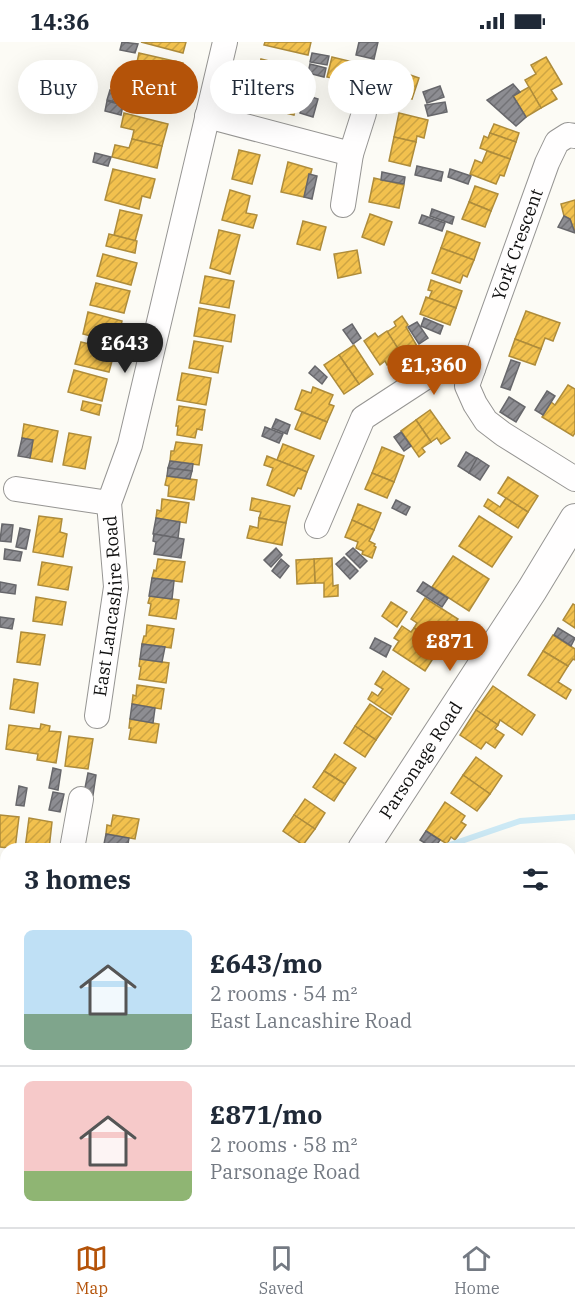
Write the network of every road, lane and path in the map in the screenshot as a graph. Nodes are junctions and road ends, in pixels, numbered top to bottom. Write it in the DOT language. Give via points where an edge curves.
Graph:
graph roads {
  1 [pos="225,42"];
  2 [pos="364,114"];
  3 [pos="207,116"];
  4 [pos="575,136"];
  5 [pos="351,154"];
  6 [pos="344,205"];
  7 [pos="473,369"];
  8 [pos="575,479"];
  9 [pos="16,489"];
  10 [pos="109,503"];
  11 [pos="575,519"];
  12 [pos="317,526"];
  13 [pos="97,716"];
  14 [pos="81,799"];
  15 [pos="73,843"];
  16 [pos="367,843"];
  1 -- 3 [label="street, East Lancashire Road"];
  2 -- 5 [label="street"];
  3 -- 5 [label="street"];
  3 -- 10 [label="street, East Lancashire Road" via="129,445"];
  4 -- 7 [label="street, York Crescent" via="568,135 557,142 547,163"];
  5 -- 6 [label="street"];
  7 -- 8 [label="street, York Crescent" via="467,386 486,421"];
  7 -- 12 [label="street" via="435,370 363,418"];
  9 -- 10 [label="street"];
  10 -- 13 [label="street, East Lancashire Road" via="116,587"];
  11 -- 16 [label="street, Parsonage Road"];
  14 -- 15 [label="street"];
}
